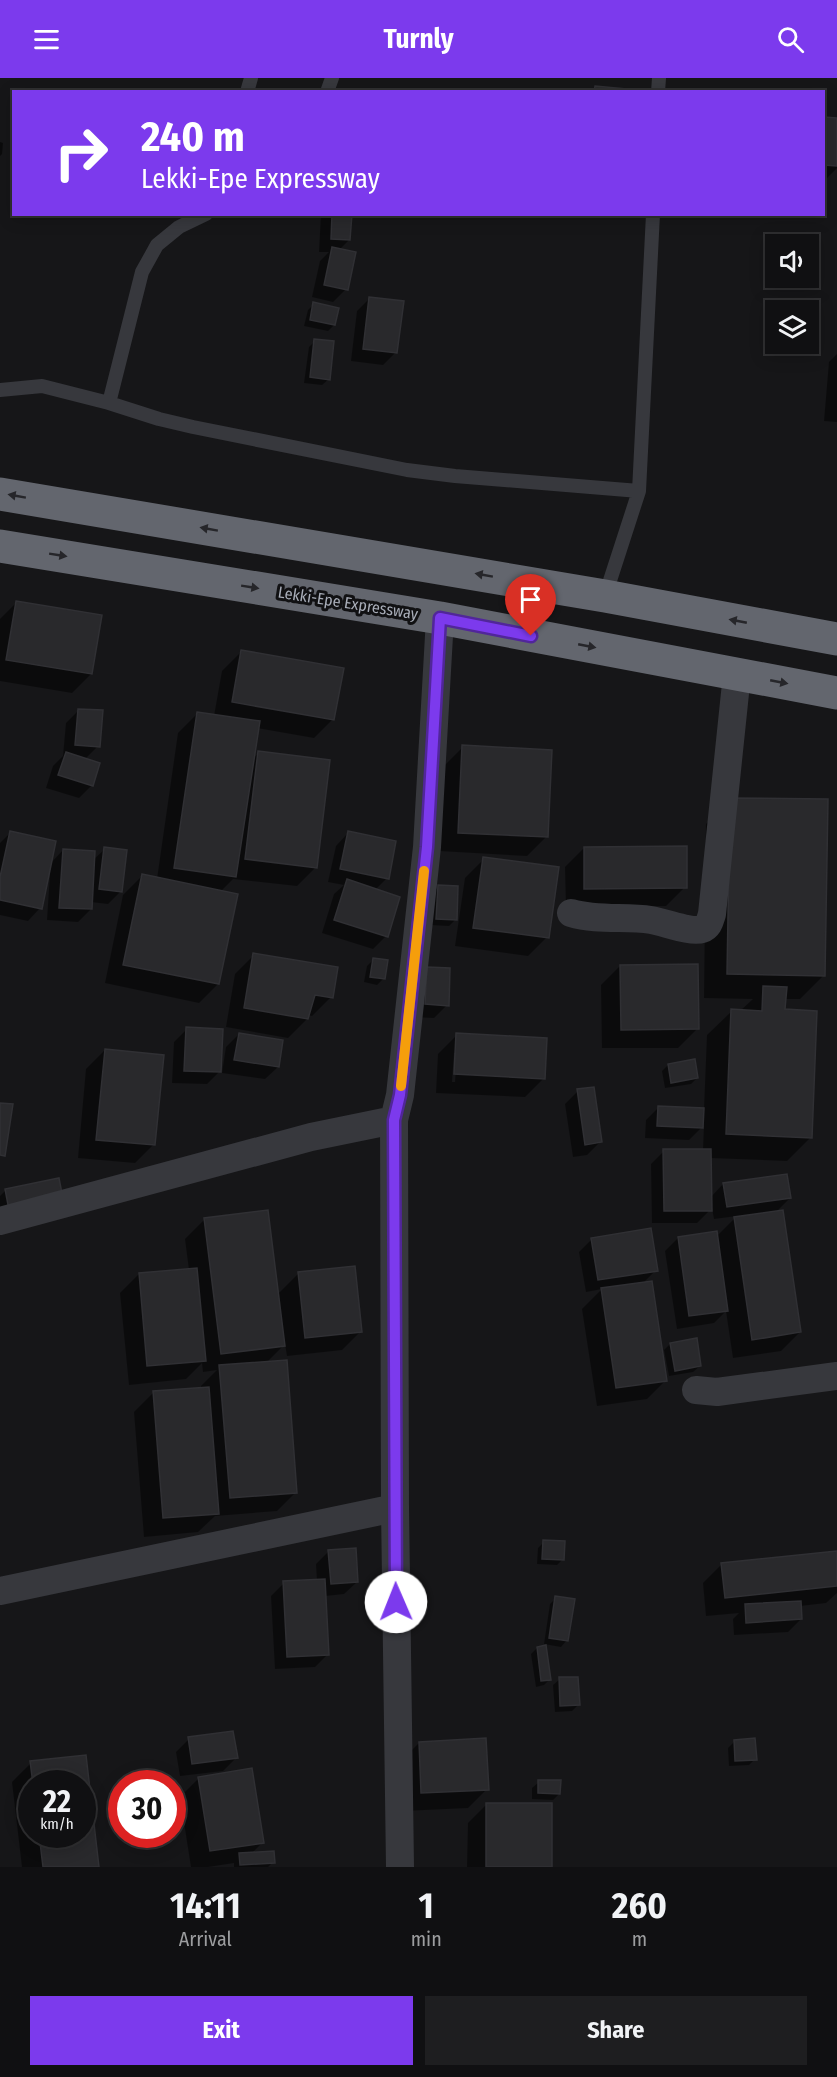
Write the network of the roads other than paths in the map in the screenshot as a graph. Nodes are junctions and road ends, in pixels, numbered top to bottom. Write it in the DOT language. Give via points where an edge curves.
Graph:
graph roads {
  1 [pos="202,216"];
  2 [pos="653,216"];
  3 [pos="0,390"];
  4 [pos="109,403"];
  5 [pos="639,490"];
  6 [pos="0,494"];
  7 [pos="0,546"];
  8 [pos="394,560"];
  9 [pos="605,596"];
  10 [pos="387,610"];
  11 [pos="440,618"];
  12 [pos="837,639"];
  13 [pos="737,674"];
  14 [pos="837,693"];
  15 [pos="571,913"];
  16 [pos="394,1120"];
  17 [pos="0,1221"];
  18 [pos="837,1376"];
  19 [pos="696,1390"];
  20 [pos="394,1508"];
  21 [pos="0,1591"];
  22 [pos="394,1866"];
  1 -- 4 [label="lane" via="157,244 142,272"];
  2 -- 5 [label="lane"];
  3 -- 4 [label="lane" via="42,386"];
  4 -- 5 [label="lane" via="192,427 407,470"];
  5 -- 9 [label="lane"];
  8 -- 6 [label="highway, one-way"];
  7 -- 10 [label="highway, Lekki-Epe Expressway, one-way"];
  9 -- 8 [label="highway, one-way"];
  8 -- 10 [label="highway"];
  12 -- 9 [label="highway, one-way"];
  10 -- 11 [label="highway, Lekki-Epe Expressway"];
  11 -- 13 [label="highway, Lekki-Epe Expressway, one-way"];
  11 -- 16 [label="street" via="427,847"];
  13 -- 14 [label="highway, Lekki-Epe Expressway, one-way"];
  13 -- 15 [label="street" via="709,925 702,930 649,920 586,918"];
  16 -- 17 [label="street" via="311,1137"];
  16 -- 20 [label="street"];
  18 -- 19 [label="street" via="717,1392"];
  20 -- 21 [label="street"];
  20 -- 22 [label="street"];
}
